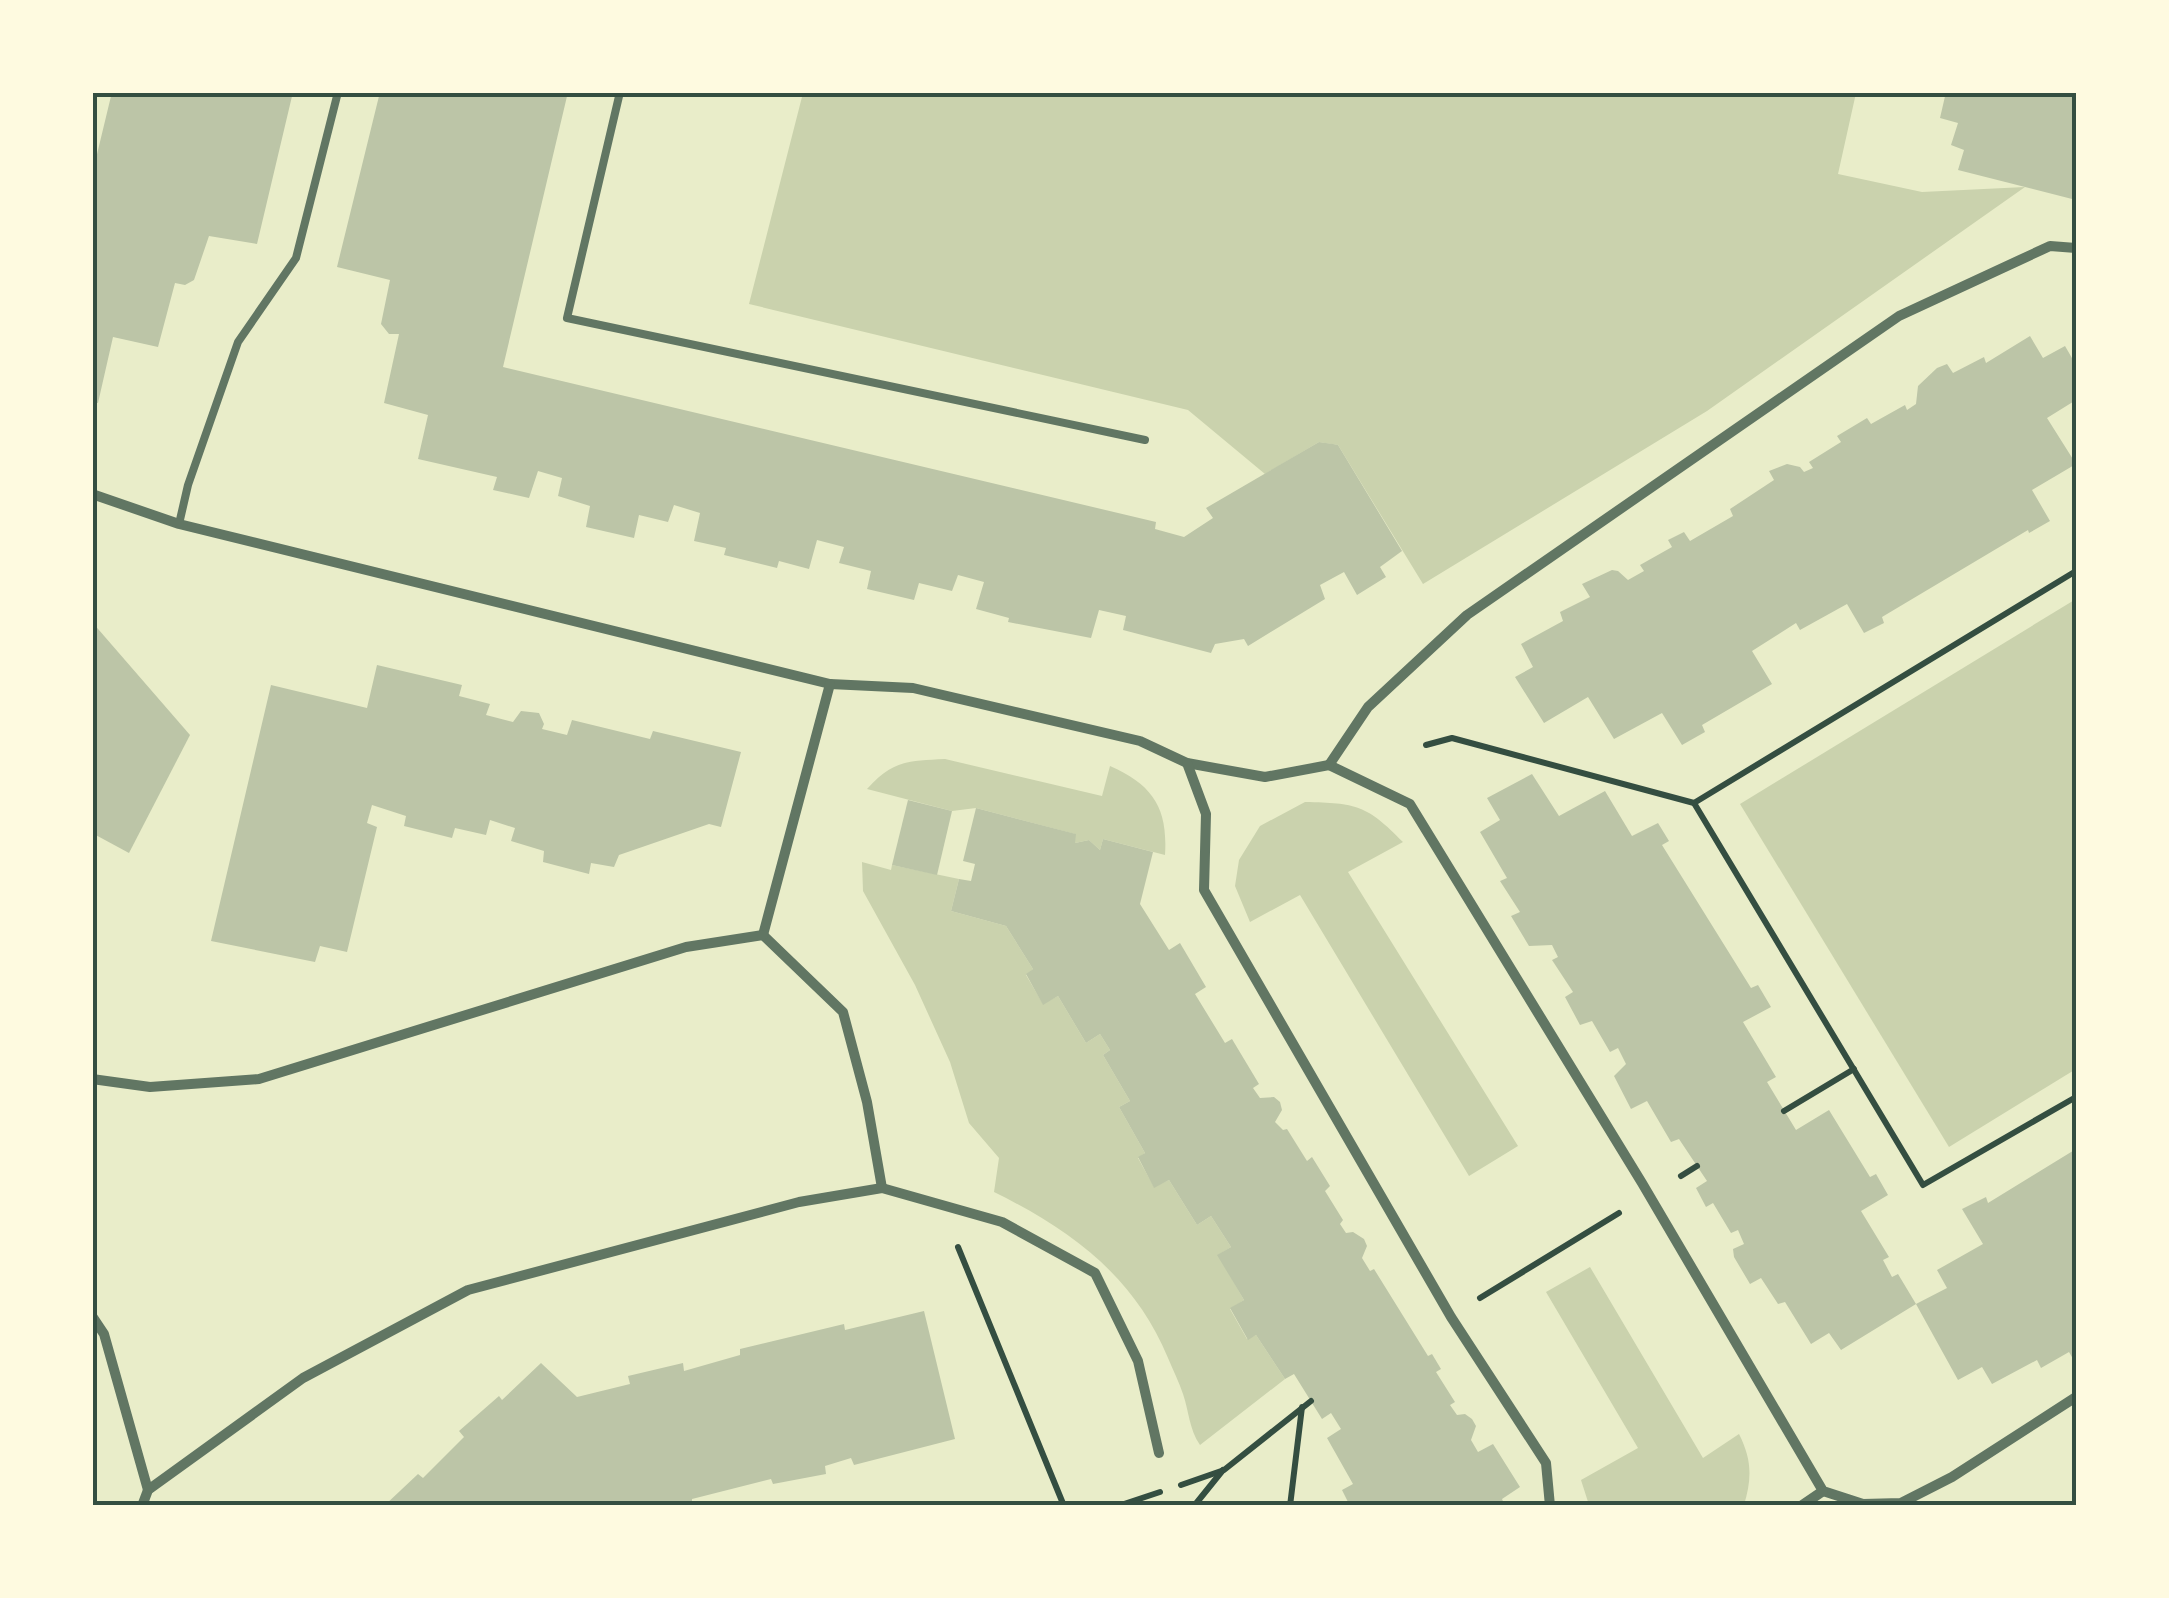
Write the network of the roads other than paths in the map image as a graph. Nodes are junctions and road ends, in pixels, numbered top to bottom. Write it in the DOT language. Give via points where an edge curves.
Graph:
graph roads {
  1 [pos="338,92"];
  2 [pos="620,92"];
  3 [pos="2076,248"];
  4 [pos="1145,440"];
  5 [pos="92,494"];
  6 [pos="179,524"];
  7 [pos="830,684"];
  8 [pos="1186,763"];
  9 [pos="1329,765"];
  10 [pos="763,935"];
  11 [pos="92,1079"];
  12 [pos="882,1188"];
  13 [pos="92,1316"];
  14 [pos="2076,1396"];
  15 [pos="1159,1453"];
  16 [pos="148,1490"];
  17 [pos="1823,1491"];
  18 [pos="142,1506"];
  19 [pos="1550,1506"];
  20 [pos="1802,1506"];
  1 -- 6 [label="lane" via="296,258 238,342"];
  2 -- 4 [label="lane" via="567,318"];
  3 -- 9 [label="street" via="2050,246 1899,316 1467,614 1368,707"];
  5 -- 6 [label="street"];
  6 -- 7 [label="street"];
  7 -- 8 [label="street" via="912,688 1140,742"];
  7 -- 10 [label="street"];
  8 -- 9 [label="street" via="1265,777"];
  8 -- 19 [label="street" via="1206,814 1204,890 1451,1317 1546,1463"];
  9 -- 17 [label="street" via="1410,804"];
  10 -- 11 [label="street" via="686,947 259,1080 150,1087"];
  10 -- 12 [label="street" via="842,1012"];
  12 -- 15 [label="street" via="1002,1222 1094,1273 1138,1361"];
  12 -- 16 [label="street" via="798,1202 468,1290 303,1378"];
  13 -- 16 [label="street" via="104,1334"];
  14 -- 17 [label="street" via="1900,1503 1863,1504"];
  16 -- 18 [label="street"];
  17 -- 20 [label="street"];
}
